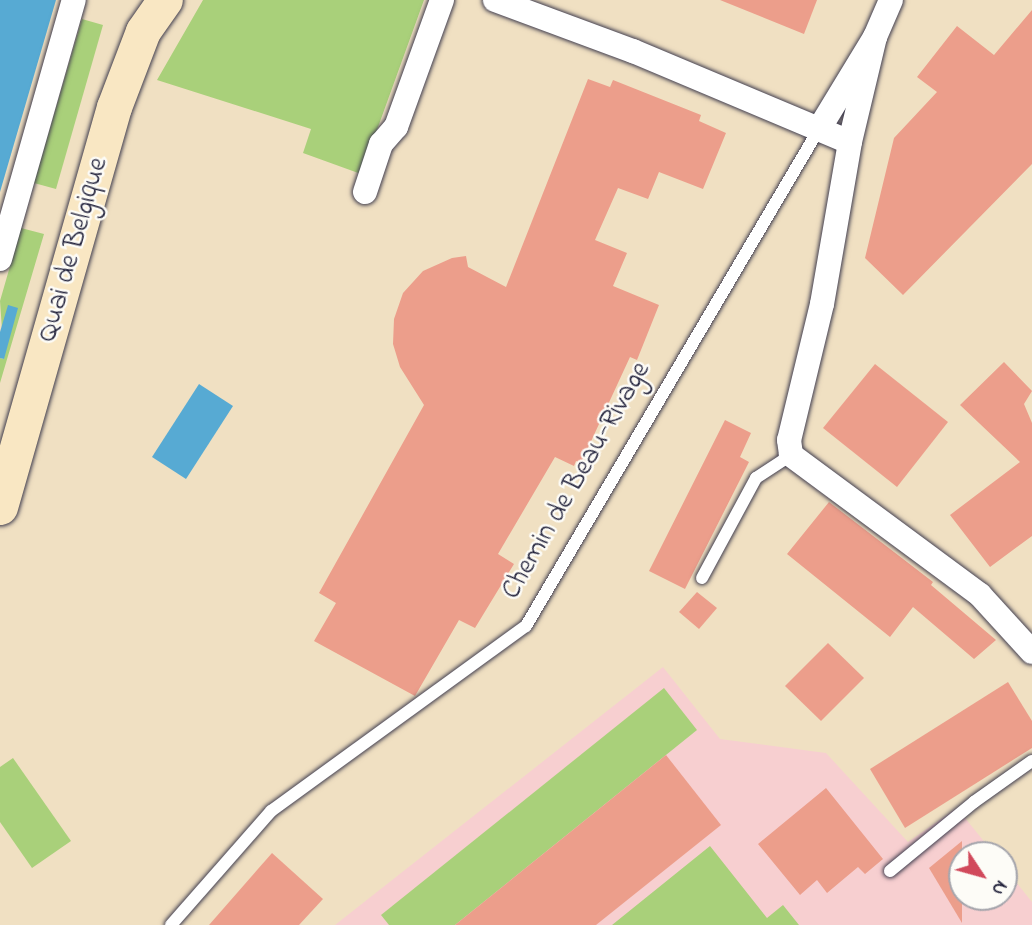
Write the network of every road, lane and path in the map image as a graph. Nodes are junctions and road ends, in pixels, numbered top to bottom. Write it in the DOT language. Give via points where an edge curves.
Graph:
graph roads {
  1 [pos="74,0"];
  2 [pos="165,0"];
  3 [pos="442,0"];
  4 [pos="495,0"];
  5 [pos="891,0"];
  6 [pos="875,37"];
  7 [pos="818,129"];
  8 [pos="850,142"];
  9 [pos="365,192"];
  10 [pos="0,259"];
  11 [pos="791,455"];
  12 [pos="0,506"];
  13 [pos="702,578"];
  14 [pos="1032,652"];
  15 [pos="1032,761"];
  16 [pos="890,871"];
  17 [pos="171,925"];
  1 -- 10 [label="street"];
  2 -- 12 [label="street, Quai de Belgique" via="143,31 114,107"];
  3 -- 9 [label="street" via="396,127 381,144"];
  4 -- 7 [label="street" via="633,51"];
  5 -- 6 [label="street, Chemin de Beau-Rivage"];
  6 -- 7 [label="street, Chemin de Beau-Rivage"];
  6 -- 8 [label="street, Chemin de Beau-Rivage"];
  7 -- 8 [label="street"];
  7 -- 17 [label="lane, Chemin de Beau-Rivage" via="526,626 271,811"];
  8 -- 11 [label="street, Chemin de Beau-Rivage" via="814,337 789,440"];
  11 -- 13 [label="lane" via="756,478"];
  11 -- 14 [label="street" via="980,595"];
  15 -- 16 [label="lane"];
}
